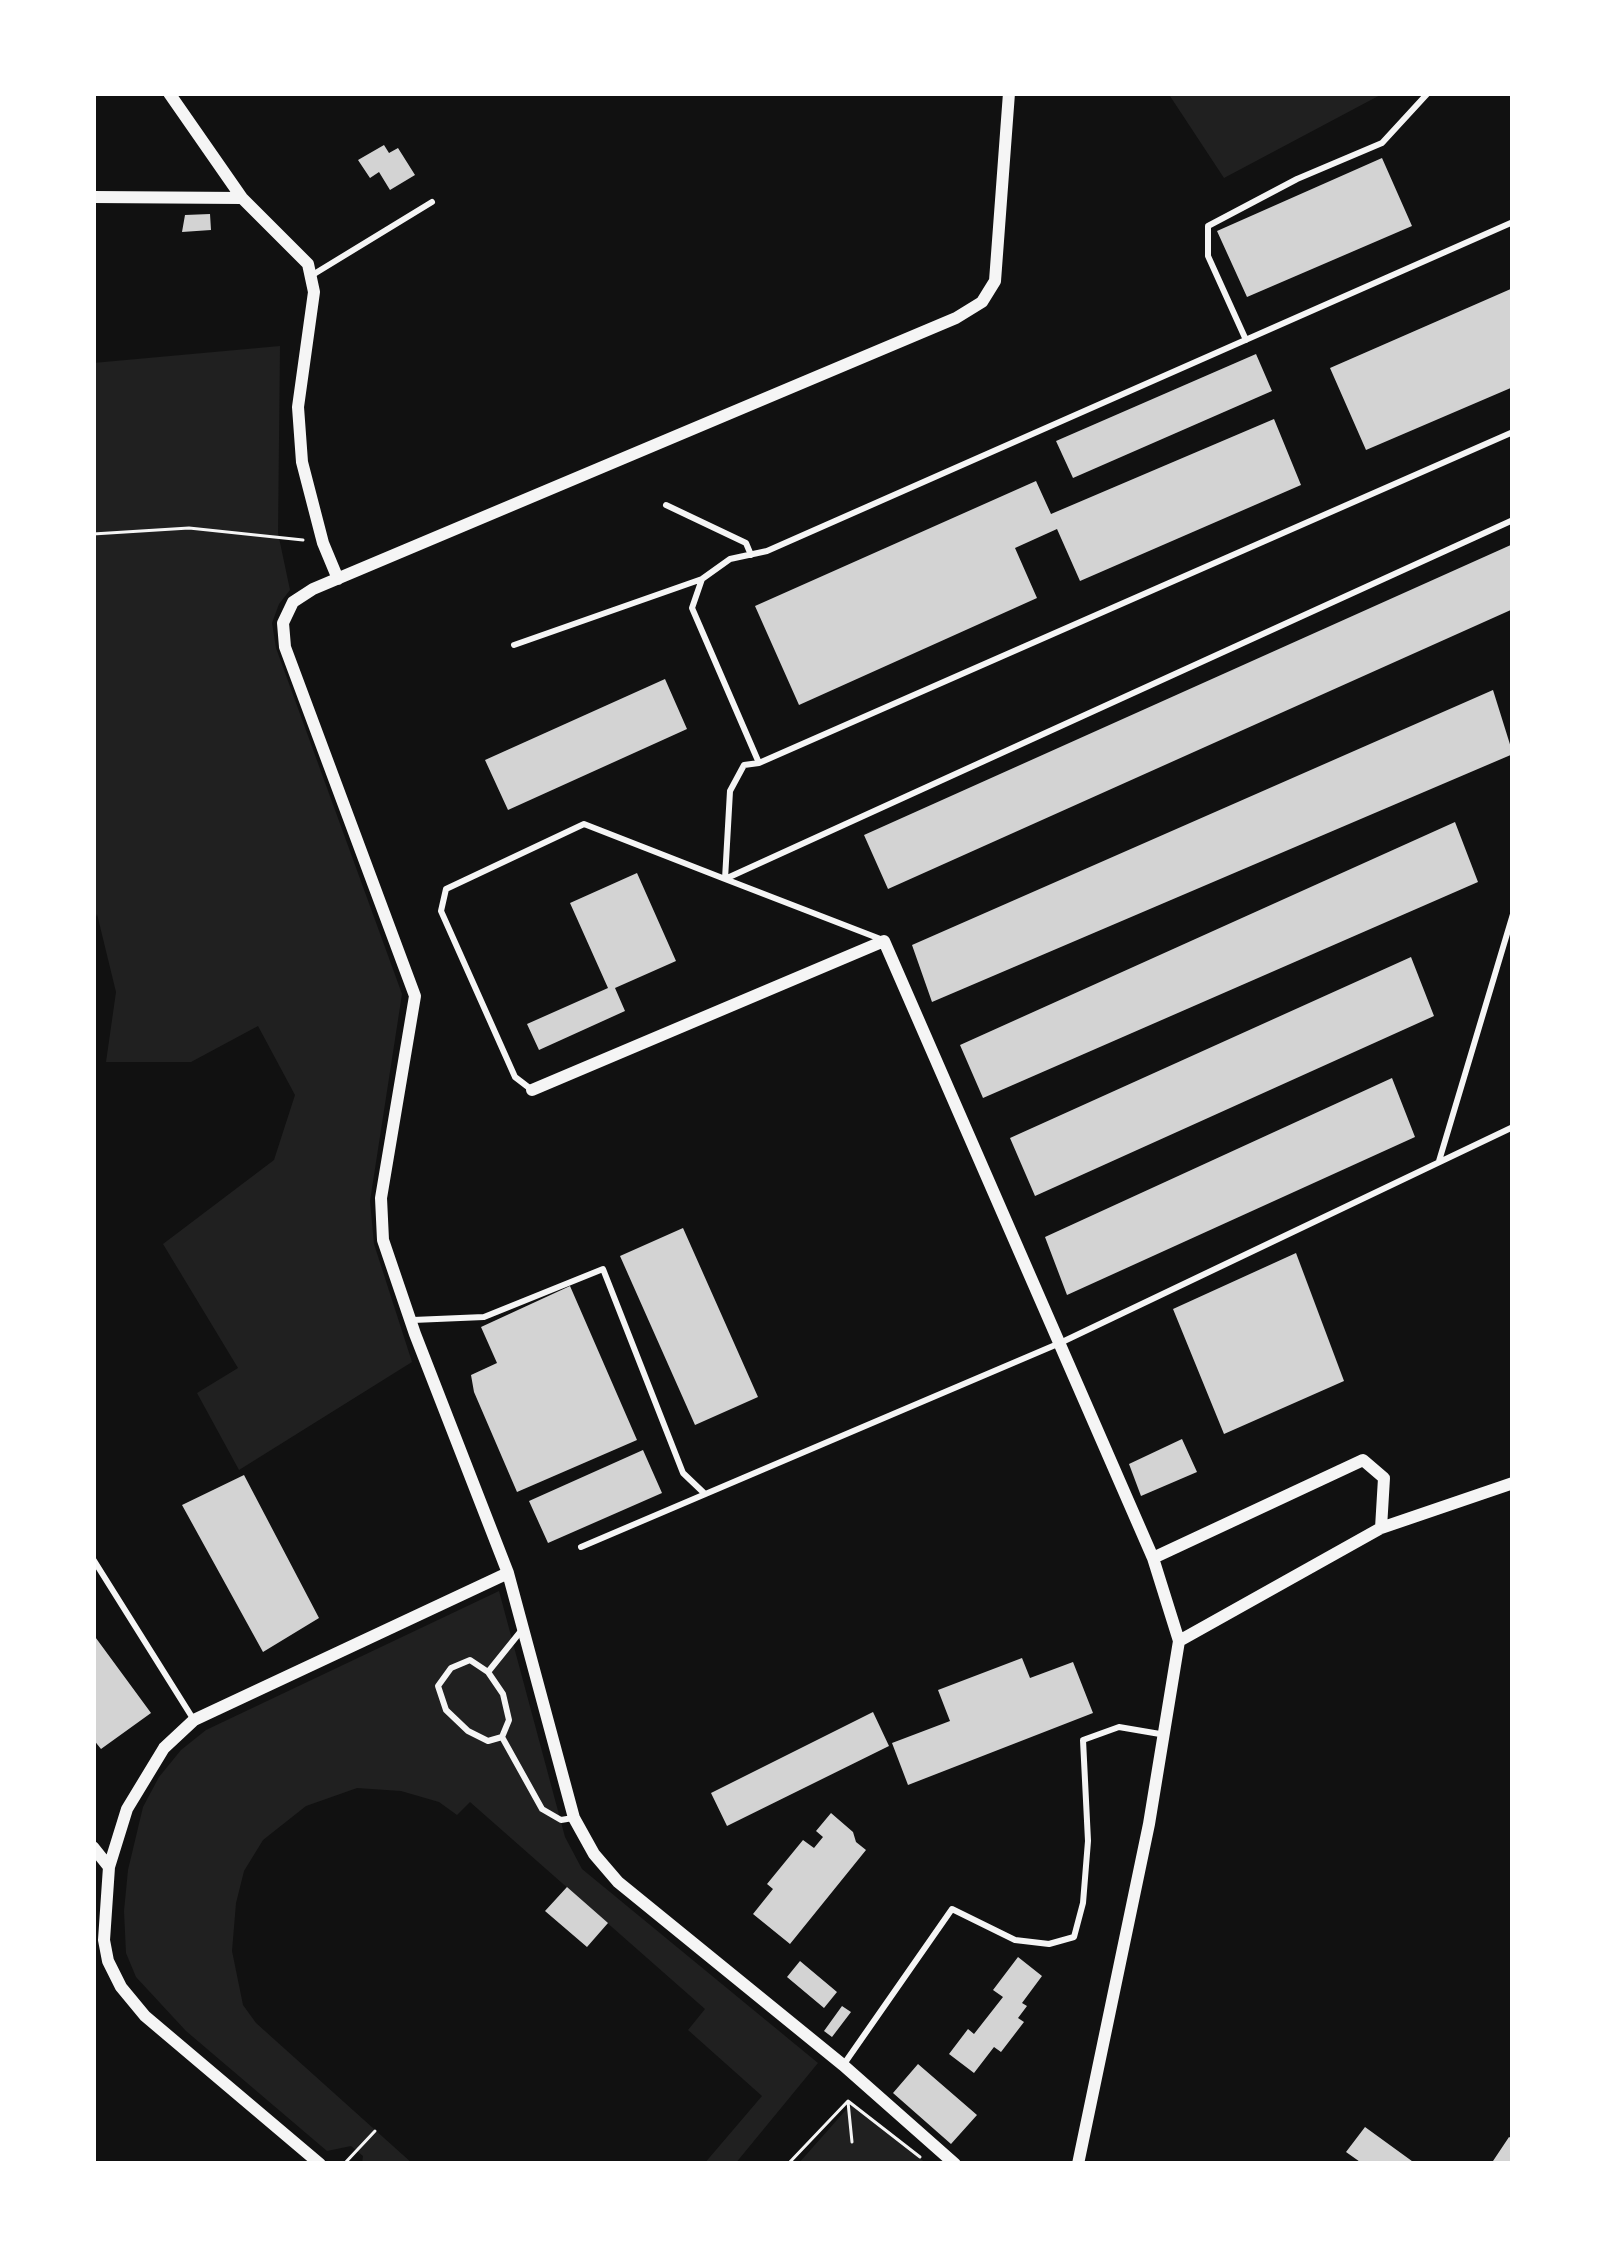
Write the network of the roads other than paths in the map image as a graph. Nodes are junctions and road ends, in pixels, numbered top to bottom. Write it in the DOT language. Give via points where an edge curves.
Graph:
graph roads {
  1 [pos="169,93"];
  2 [pos="1009,93"];
  3 [pos="1428,93"];
  4 [pos="93,197"];
  5 [pos="242,197"];
  6 [pos="431,202"];
  7 [pos="1513,223"];
  8 [pos="311,276"];
  9 [pos="1246,340"];
  10 [pos="1513,432"];
  11 [pos="666,505"];
  12 [pos="1513,520"];
  13 [pos="751,555"];
  14 [pos="338,579"];
  15 [pos="702,579"];
  16 [pos="514,645"];
  17 [pos="759,764"];
  18 [pos="725,879"];
  19 [pos="1513,914"];
  20 [pos="884,941"];
  21 [pos="532,1090"];
  22 [pos="1513,1127"];
  23 [pos="1439,1161"];
  24 [pos="410,1320"];
  25 [pos="1060,1343"];
  26 [pos="1513,1483"];
  27 [pos="705,1494"];
  28 [pos="1381,1528"];
  29 [pos="580,1547"];
  30 [pos="93,1558"];
  31 [pos="1153,1558"];
  32 [pos="508,1574"];
  33 [pos="523,1628"];
  34 [pos="1179,1641"];
  35 [pos="488,1672"];
  36 [pos="194,1720"];
  37 [pos="1164,1735"];
  38 [pos="502,1737"];
  39 [pos="574,1818"];
  40 [pos="93,1847"];
  41 [pos="109,1867"];
  42 [pos="843,2066"];
  43 [pos="320,2164"];
  44 [pos="955,2164"];
  45 [pos="1078,2164"];
  1 -- 5 [label="street"];
  2 -- 14 [label="street" via="995,281 982,302"];
  3 -- 9 [label="lane" via="1382,143 1208,226 1208,256"];
  4 -- 5 [label="street"];
  5 -- 8 [label="street"];
  6 -- 8 [label="lane"];
  7 -- 9 [label="lane"];
  8 -- 14 [label="street" via="298,406 302,462"];
  9 -- 13 [label="lane"];
  10 -- 17 [label="lane"];
  11 -- 13 [label="lane" via="746,543"];
  12 -- 18 [label="lane"];
  13 -- 15 [label="lane"];
  14 -- 24 [label="street" via="293,602 283,623 285,647 415,995 382,1198 382,1240"];
  15 -- 16 [label="lane"];
  15 -- 17 [label="lane" via="692,608"];
  17 -- 18 [label="lane" via="744,765 730,791"];
  18 -- 20 [label="lane"];
  18 -- 21 [label="lane" via="584,824 446,889 441,911 515,1077"];
  19 -- 23 [label="lane"];
  20 -- 21 [label="street"];
  20 -- 25 [label="street"];
  22 -- 23 [label="lane"];
  23 -- 25 [label="lane"];
  24 -- 27 [label="lane" via="484,1317 603,1269 683,1473"];
  24 -- 32 [label="street"];
  25 -- 27 [label="lane"];
  25 -- 31 [label="street"];
  26 -- 28 [label="street"];
  27 -- 29 [label="lane"];
  28 -- 31 [label="street" via="1384,1478 1364,1460"];
  28 -- 34 [label="street"];
  30 -- 36 [label="lane"];
  31 -- 34 [label="street"];
  32 -- 33 [label="street"];
  32 -- 36 [label="street"];
  33 -- 35 [label="lane"];
  33 -- 39 [label="street"];
  34 -- 37 [label="street"];
  35 -- 38 [label="lane" via="509,1720"];
  35 -- 38 [label="lane" via="470,1660 438,1686 446,1710 467,1731 488,1741"];
  36 -- 41 [label="street" via="143,1778"];
  37 -- 42 [label="lane" via="1119,1726 1083,1740 1088,1841 1074,1937 1016,1940 952,1909"];
  37 -- 45 [label="street"];
  38 -- 39 [label="lane" via="542,1809"];
  39 -- 42 [label="street" via="618,1882"];
  40 -- 41 [label="street"];
  41 -- 43 [label="street" via="104,1940 121,1987"];
  42 -- 44 [label="street"];
}
